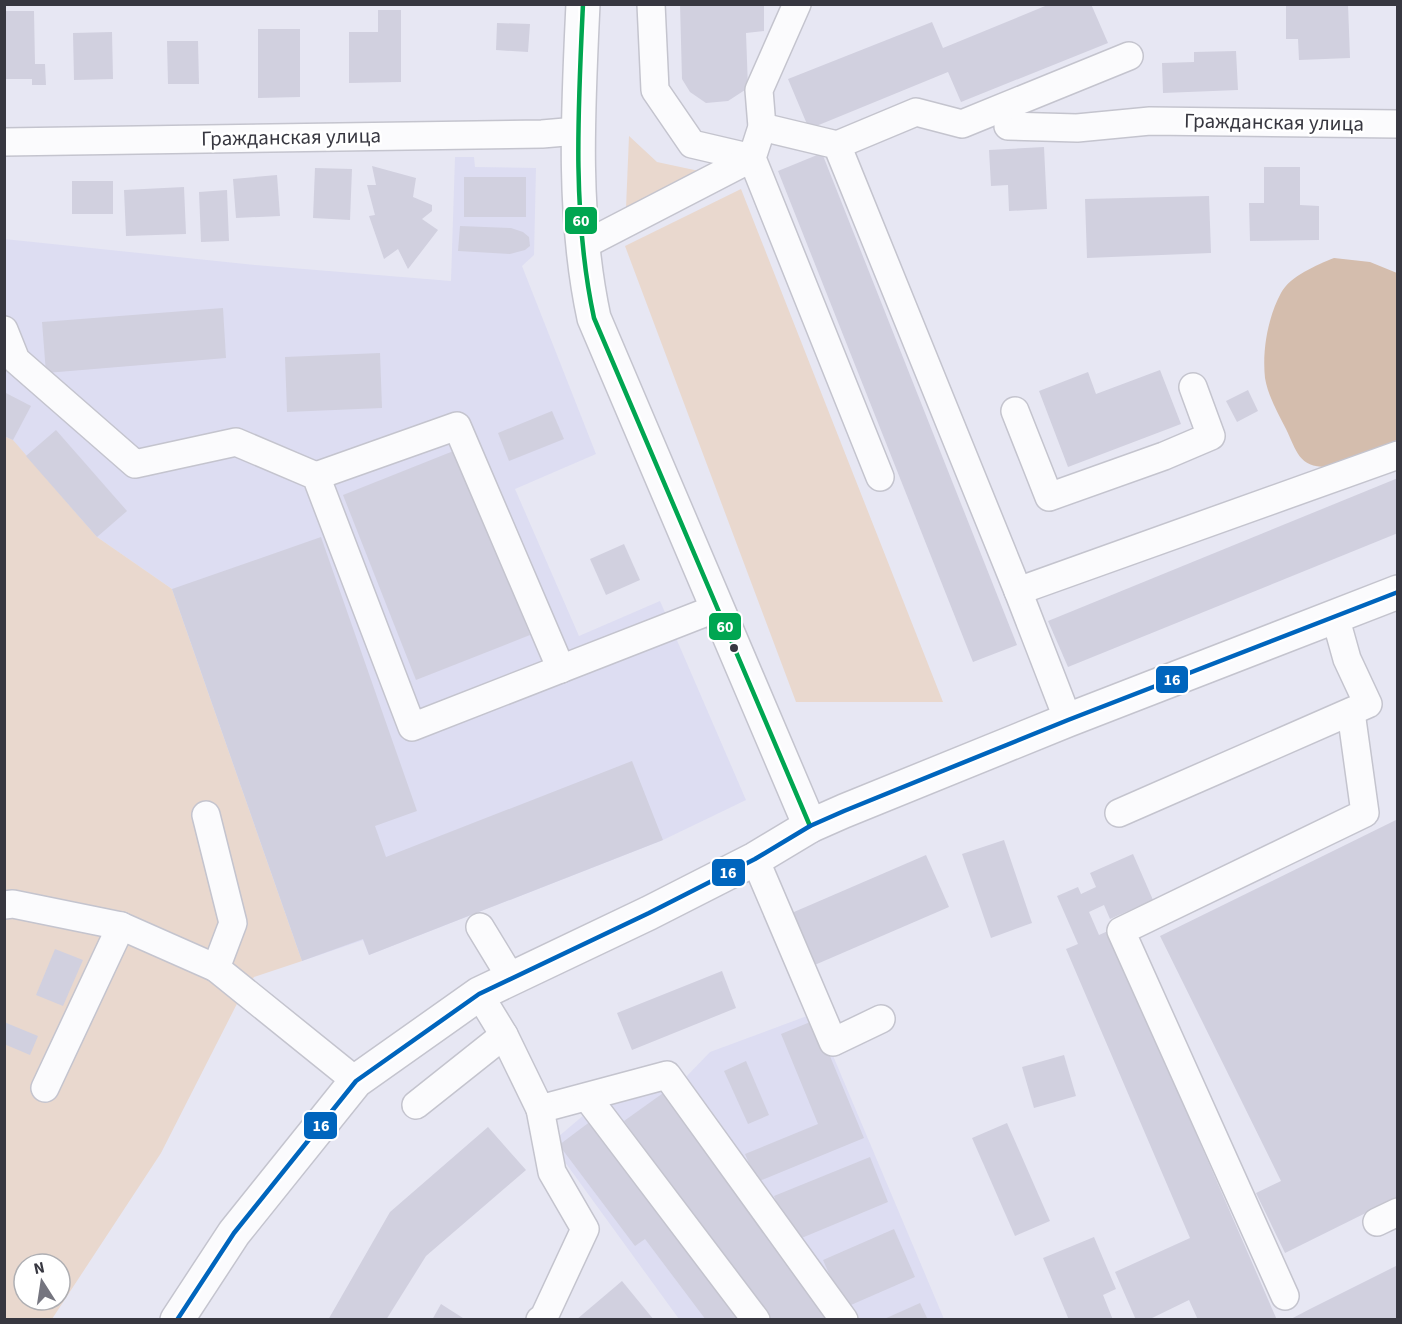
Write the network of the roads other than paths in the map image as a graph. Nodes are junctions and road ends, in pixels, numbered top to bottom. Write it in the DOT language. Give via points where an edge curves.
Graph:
graph roads {
  1 [pos="583,4"];
  2 [pos="651,4"];
  3 [pos="797,4"];
  4 [pos="1129,56"];
  5 [pos="1398,124"];
  6 [pos="1008,126"];
  7 [pos="762,128"];
  8 [pos="577,131"];
  9 [pos="4,142"];
  10 [pos="837,145"];
  11 [pos="752,158"];
  12 [pos="584,245"];
  13 [pos="4,330"];
  14 [pos="1193,387"];
  15 [pos="1016,411"];
  16 [pos="1398,455"];
  17 [pos="316,476"];
  18 [pos="880,477"];
  19 [pos="1018,591"];
  20 [pos="1398,592"];
  21 [pos="717,608"];
  22 [pos="1335,616"];
  23 [pos="561,669"];
  24 [pos="1351,712"];
  25 [pos="1068,720"];
  26 [pos="1119,813"];
  27 [pos="206,815"];
  28 [pos="810,826"];
  29 [pos="755,859"];
  30 [pos="4,905"];
  31 [pos="121,926"];
  32 [pos="480,927"];
  33 [pos="216,968"];
  34 [pos="511,978"];
  35 [pos="479,994"];
  36 [pos="881,1020"];
  37 [pos="504,1035"];
  38 [pos="356,1081"];
  39 [pos="45,1088"];
  40 [pos="587,1097"];
  41 [pos="416,1105"];
  42 [pos="540,1109"];
  43 [pos="1285,1296"];
  44 [pos="544,1319"];
  45 [pos="177,1320"];
  46 [pos="756,1320"];
  47 [pos="844,1320"];
  1 -- 8 [label="main road"];
  2 -- 11 [label="street" via="655,90 692,144"];
  3 -- 7 [label="street" via="759,90"];
  4 -- 10 [label="street" via="962,124 916,112"];
  5 -- 6 [label="street, Гражданская улица" via="1150,121 1077,128"];
  7 -- 10 [label="street"];
  7 -- 11 [label="street"];
  8 -- 9 [label="street, Гражданская улица"];
  8 -- 12 [label="main road"];
  10 -- 19 [label="street"];
  11 -- 12 [label="street"];
  11 -- 18 [label="street"];
  12 -- 21 [label="main road" via="585,279 594,318"];
  13 -- 17 [label="street" via="16,360 135,464 236,442"];
  14 -- 15 [label="street" via="1211,436 1049,497"];
  16 -- 19 [label="street"];
  17 -- 23 [label="street" via="457,426"];
  17 -- 23 [label="street" via="412,727"];
  19 -- 25 [label="street"];
  20 -- 22 [label="main road"];
  21 -- 23 [label="street"];
  21 -- 28 [label="main road"];
  22 -- 24 [label="street" via="1347,659 1368,704"];
  22 -- 25 [label="main road"];
  24 -- 26 [label="street"];
  24 -- 43 [label="street" via="1365,813 1121,931"];
  25 -- 28 [label="main road"];
  27 -- 33 [label="street" via="232,923"];
  28 -- 29 [label="main road"];
  29 -- 34 [label="main road"];
  29 -- 36 [label="street" via="833,1042"];
  30 -- 31 [label="street"];
  31 -- 33 [label="street"];
  31 -- 39 [label="street"];
  32 -- 34 [label="street"];
  33 -- 38 [label="street"];
  34 -- 35 [label="main road"];
  35 -- 37 [label="street"];
  35 -- 38 [label="main road"];
  37 -- 41 [label="street"];
  37 -- 42 [label="street"];
  38 -- 45 [label="main road" via="234,1233"];
  40 -- 42 [label="street"];
  40 -- 46 [label="street"];
  40 -- 47 [label="street" via="667,1075"];
  42 -- 44 [label="street" via="552,1172 585,1229"];
}
